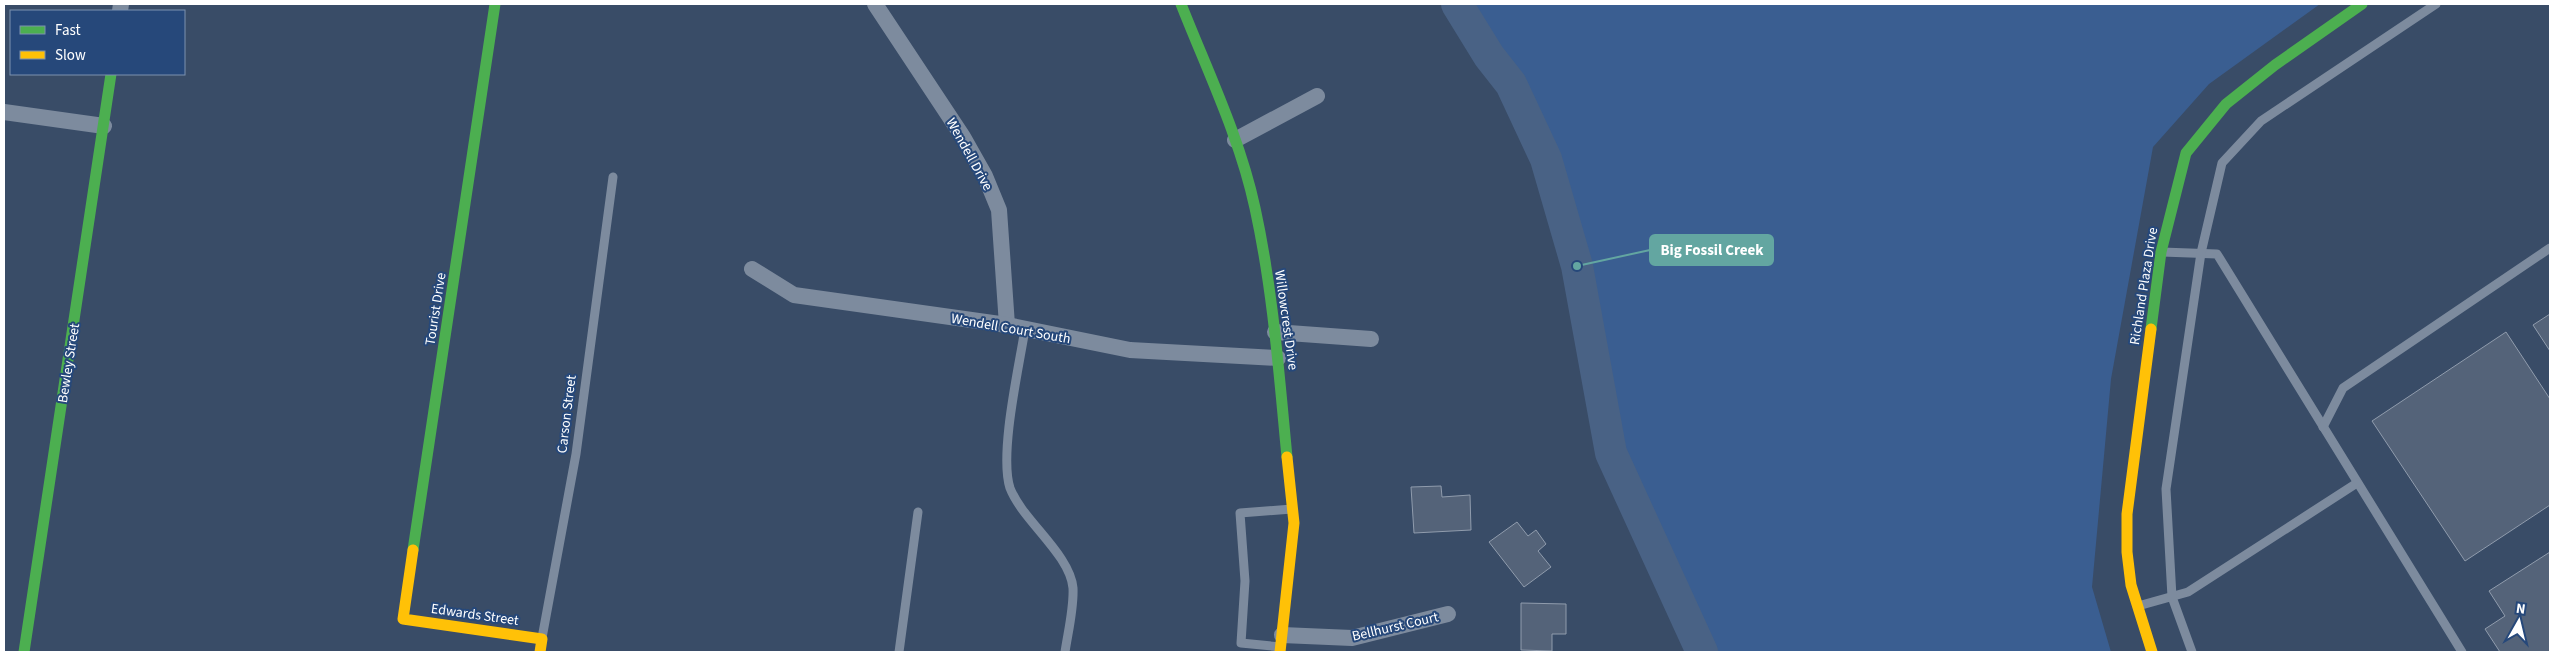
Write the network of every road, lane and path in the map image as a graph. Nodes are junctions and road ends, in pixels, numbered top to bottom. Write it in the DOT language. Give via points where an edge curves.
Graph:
graph roads {
  1 [pos="495,4"];
  2 [pos="875,4"];
  3 [pos="1181,4"];
  4 [pos="2362,4"];
  5 [pos="2436,4"];
  6 [pos="111,75"];
  7 [pos="1317,96"];
  8 [pos="4,112"];
  9 [pos="104,126"];
  10 [pos="1236,140"];
  11 [pos="613,177"];
  12 [pos="2550,248"];
  13 [pos="2161,252"];
  14 [pos="2201,253"];
  15 [pos="752,269"];
  16 [pos="1007,325"];
  17 [pos="1024,329"];
  18 [pos="1275,332"];
  19 [pos="1371,339"];
  20 [pos="1278,358"];
  21 [pos="2323,427"];
  22 [pos="2357,483"];
  23 [pos="1292,509"];
  24 [pos="918,512"];
  25 [pos="2172,597"];
  26 [pos="2138,606"];
  27 [pos="1448,614"];
  28 [pos="404,619"];
  29 [pos="542,639"];
  30 [pos="1281,645"];
  31 [pos="24,652"];
  32 [pos="540,652"];
  33 [pos="899,652"];
  34 [pos="1065,652"];
  35 [pos="2152,652"];
  36 [pos="2192,652"];
  37 [pos="2462,652"];
  1 -- 28 [label="street, Tourist Drive"];
  2 -- 16 [label="street, Wendell Drive" via="963,137 999,210"];
  3 -- 10 [label="street, Willowcrest Drive"];
  4 -- 13 [label="street, Richland Plaza Drive" via="2226,104 2186,153"];
  5 -- 14 [label="lane" via="2254,128 2222,163"];
  6 -- 9 [label="street, Bewley Street"];
  7 -- 10 [label="street"];
  8 -- 9 [label="street"];
  9 -- 31 [label="street, Bewley Street"];
  10 -- 18 [label="street, Willowcrest Drive" via="1255,207"];
  11 -- 29 [label="lane, Carson Street" via="576,454"];
  12 -- 21 [label="lane" via="2343,388"];
  13 -- 14 [label="lane"];
  13 -- 26 [label="street, Richland Plaza Drive" via="2127,514 2131,585"];
  14 -- 21 [label="lane" via="2217,254"];
  14 -- 25 [label="lane" via="2166,489"];
  15 -- 16 [label="street, Wendell Court South" via="794,295"];
  16 -- 17 [label="street, Wendell Court South"];
  17 -- 20 [label="street, Wendell Court South" via="1130,350"];
  17 -- 34 [label="lane" via="1007,443 1008,477 1016,499 1070,576 1073,595"];
  18 -- 19 [label="street"];
  18 -- 20 [label="street, Willowcrest Drive"];
  20 -- 23 [label="street, Willowcrest Drive"];
  21 -- 22 [label="lane"];
  22 -- 25 [label="lane" via="2188,592"];
  22 -- 37 [label="lane"];
  23 -- 30 [label="street, Willowcrest Drive" via="1294,523"];
  23 -- 30 [label="lane" via="1240,513 1245,581 1241,643"];
  24 -- 33 [label="lane"];
  25 -- 26 [label="lane"];
  25 -- 36 [label="lane"];
  26 -- 35 [label="street, Richland Plaza Drive"];
  27 -- 30 [label="street, Bellhurst Court" via="1352,638"];
  28 -- 29 [label="street, Edwards Street"];
  29 -- 32 [label="street, Carson Street"];
}
